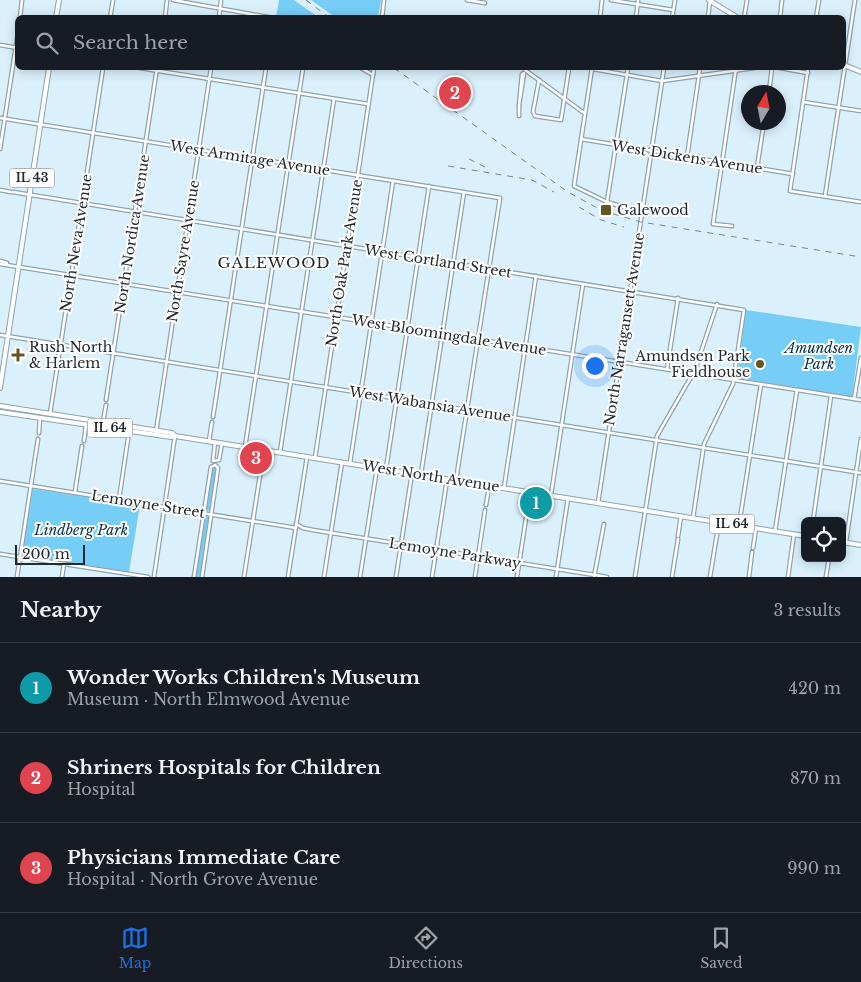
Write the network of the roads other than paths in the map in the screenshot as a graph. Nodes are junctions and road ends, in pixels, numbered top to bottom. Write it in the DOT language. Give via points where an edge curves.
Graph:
graph roads {
  1 [pos="22,0"];
  2 [pos="59,0"];
  3 [pos="113,0"];
  4 [pos="167,0"];
  5 [pos="172,0"];
  6 [pos="221,0"];
  7 [pos="384,0"];
  8 [pos="468,0"];
  9 [pos="602,0"];
  10 [pos="611,0"];
  11 [pos="638,0"];
  12 [pos="675,0"];
  13 [pos="710,0"];
  14 [pos="747,0"];
  15 [pos="782,0"];
  16 [pos="819,0"];
  17 [pos="855,0"];
  18 [pos="485,3"];
  19 [pos="638,4"];
  20 [pos="220,8"];
  21 [pos="673,10"];
  22 [pos="20,15"];
  23 [pos="56,15"];
  24 [pos="110,15"];
  25 [pos="165,15"];
  26 [pos="219,15"];
  27 [pos="261,15"];
  28 [pos="382,15"];
  29 [pos="600,15"];
  30 [pos="636,15"];
  31 [pos="672,15"];
  32 [pos="708,15"];
  33 [pos="733,15"];
  34 [pos="744,15"];
  35 [pos="780,15"];
  36 [pos="816,15"];
  37 [pos="0,45"];
  38 [pos="15,48"];
  39 [pos="846,53"];
  40 [pos="15,54"];
  41 [pos="846,66"];
  42 [pos="49,70"];
  43 [pos="103,70"];
  44 [pos="157,70"];
  45 [pos="162,70"];
  46 [pos="211,70"];
  47 [pos="266,70"];
  48 [pos="303,70"];
  49 [pos="365,70"];
  50 [pos="374,70"];
  51 [pos="524,70"];
  52 [pos="568,70"];
  53 [pos="592,70"];
  54 [pos="602,70"];
  55 [pos="628,70"];
  56 [pos="664,70"];
  57 [pos="700,70"];
  58 [pos="731,70"];
  59 [pos="736,70"];
  60 [pos="772,70"];
  61 [pos="791,70"];
  62 [pos="843,70"];
  63 [pos="861,72"];
  64 [pos="808,73"];
  65 [pos="373,75"];
  66 [pos="627,75"];
  67 [pos="699,76"];
  68 [pos="209,79"];
  69 [pos="539,80"];
  70 [pos="662,81"];
  71 [pos="770,85"];
  72 [pos="263,87"];
  73 [pos="299,93"];
  74 [pos="334,99"];
  75 [pos="564,99"];
  76 [pos="803,102"];
  77 [pos="368,104"];
  78 [pos="839,108"];
  79 [pos="861,111"];
  80 [pos="585,113"];
  81 [pos="519,116"];
  82 [pos="0,118"];
  83 [pos="5,119"];
  84 [pos="40,124"];
  85 [pos="763,130"];
  86 [pos="93,132"];
  87 [pos="581,139"];
  88 [pos="146,141"];
  89 [pos="616,145"];
  90 [pos="0,149"];
  91 [pos="199,150"];
  92 [pos="652,151"];
  93 [pos="687,156"];
  94 [pos="252,158"];
  95 [pos="722,162"];
  96 [pos="288,164"];
  97 [pos="757,168"];
  98 [pos="323,170"];
  99 [pos="793,174"];
  100 [pos="358,175"];
  101 [pos="393,181"];
  102 [pos="429,186"];
  103 [pos="0,190"];
  104 [pos="464,192"];
  105 [pos="29,195"];
  106 [pos="825,196"];
  107 [pos="861,197"];
  108 [pos="607,202"];
  109 [pos="861,202"];
  110 [pos="82,203"];
  111 [pos="135,212"];
  112 [pos="642,213"];
  113 [pos="188,220"];
  114 [pos="732,226"];
  115 [pos="241,229"];
  116 [pos="277,235"];
  117 [pos="312,240"];
  118 [pos="347,246"];
  119 [pos="383,252"];
  120 [pos="418,258"];
  121 [pos="0,263"];
  122 [pos="453,263"];
  123 [pos="19,266"];
  124 [pos="489,269"];
  125 [pos="71,274"];
  126 [pos="536,276"];
  127 [pos="124,283"];
  128 [pos="583,284"];
  129 [pos="177,291"];
  130 [pos="630,291"];
  131 [pos="678,298"];
  132 [pos="230,300"];
  133 [pos="717,304"];
  134 [pos="266,305"];
  135 [pos="302,311"];
  136 [pos="336,316"];
  137 [pos="372,322"];
  138 [pos="407,328"];
  139 [pos="442,334"];
  140 [pos="0,335"];
  141 [pos="8,336"];
  142 [pos="478,339"];
  143 [pos="61,345"];
  144 [pos="525,347"];
  145 [pos="114,353"];
  146 [pos="572,354"];
  147 [pos="861,358"];
  148 [pos="166,362"];
  149 [pos="619,362"];
  150 [pos="667,369"];
  151 [pos="220,370"];
  152 [pos="693,373"];
  153 [pos="256,376"];
  154 [pos="734,380"];
  155 [pos="291,382"];
  156 [pos="761,384"];
  157 [pos="325,387"];
  158 [pos="0,388"];
  159 [pos="796,390"];
  160 [pos="361,393"];
  161 [pos="831,396"];
  162 [pos="396,398"];
  163 [pos="854,399"];
  164 [pos="106,400"];
  165 [pos="861,400"];
  166 [pos="432,404"];
  167 [pos="106,405"];
  168 [pos="0,406"];
  169 [pos="467,410"];
  170 [pos="0,412"];
  171 [pos="50,416"];
  172 [pos="213,417"];
  173 [pos="514,417"];
  174 [pos="41,419"];
  175 [pos="86,422"];
  176 [pos="212,422"];
  177 [pos="103,424"];
  178 [pos="561,425"];
  179 [pos="130,428"];
  180 [pos="156,432"];
  181 [pos="609,432"];
  182 [pos="39,433"];
  183 [pos="175,436"];
  184 [pos="38,439"];
  185 [pos="861,439"];
  186 [pos="656,440"];
  187 [pos="84,441"];
  188 [pos="209,441"];
  189 [pos="215,442"];
  190 [pos="222,443"];
  191 [pos="82,446"];
  192 [pos="245,447"];
  193 [pos="703,447"];
  194 [pos="264,450"];
  195 [pos="280,452"];
  196 [pos="750,455"];
  197 [pos="307,456"];
  198 [pos="315,458"];
  199 [pos="786,460"];
  200 [pos="342,462"];
  201 [pos="350,463"];
  202 [pos="821,466"];
  203 [pos="377,468"];
  204 [pos="386,469"];
  205 [pos="856,472"];
  206 [pos="861,472"];
  207 [pos="412,473"];
  208 [pos="421,474"];
  209 [pos="447,479"];
  210 [pos="0,480"];
  211 [pos="456,480"];
  212 [pos="31,485"];
  213 [pos="489,485"];
  214 [pos="504,488"];
  215 [pos="75,492"];
  216 [pos="530,492"];
  217 [pos="551,495"];
  218 [pos="568,498"];
  219 [pos="119,500"];
  220 [pos="598,502"];
  221 [pos="486,505"];
  222 [pos="164,507"];
  223 [pos="486,510"];
  224 [pos="646,510"];
  225 [pos="204,513"];
  226 [pos="211,514"];
  227 [pos="681,516"];
  228 [pos="814,517"];
  229 [pos="693,518"];
  230 [pos="253,521"];
  231 [pos="719,522"];
  232 [pos="604,524"];
  233 [pos="739,525"];
  234 [pos="296,527"];
  235 [pos="303,528"];
  236 [pos="756,528"];
  237 [pos="846,530"];
  238 [pos="775,531"];
  239 [pos="331,533"];
  240 [pos="794,534"];
  241 [pos="801,535"];
  242 [pos="366,539"];
  243 [pos="846,542"];
  244 [pos="401,544"];
  245 [pos="861,545"];
  246 [pos="754,548"];
  247 [pos="436,550"];
  248 [pos="752,552"];
  249 [pos="0,554"];
  250 [pos="478,556"];
  251 [pos="20,557"];
  252 [pos="828,562"];
  253 [pos="519,563"];
  254 [pos="64,564"];
  255 [pos="557,569"];
  256 [pos="594,576"];
  257 [pos="17,577"];
  258 [pos="62,577"];
  259 [pos="148,577"];
  260 [pos="154,577"];
  261 [pos="194,577"];
  262 [pos="202,577"];
  263 [pos="244,577"];
  264 [pos="288,577"];
  265 [pos="324,577"];
  266 [pos="360,577"];
  267 [pos="396,577"];
  268 [pos="432,577"];
  269 [pos="475,577"];
  270 [pos="517,577"];
  271 [pos="556,577"];
  272 [pos="607,577"];
  273 [pos="634,577"];
  274 [pos="672,577"];
  275 [pos="710,577"];
  276 [pos="749,577"];
  277 [pos="788,577"];
  278 [pos="826,577"];
  1 -- 22 [label="street"];
  2 -- 23 [label="main road"];
  3 -- 24 [label="street"];
  4 -- 25 [label="street"];
  5 -- 20 [label="street"];
  6 -- 20 [label="street"];
  7 -- 28 [label="street"];
  8 -- 18 [label="street"];
  9 -- 29 [label="street"];
  10 -- 19 [label="street"];
  11 -- 19 [label="street"];
  12 -- 21 [label="street"];
  13 -- 32 [label="street"];
  13 -- 33 [label="main road"];
  14 -- 34 [label="street"];
  15 -- 35 [label="street"];
  16 -- 36 [label="street"];
  17 -- 39 [label="street"];
  19 -- 21 [label="street"];
  19 -- 30 [label="street"];
  20 -- 26 [label="street"];
  20 -- 27 [label="street"];
  21 -- 31 [label="street"];
  37 -- 38 [label="street"];
  40 -- 83 [label="street"];
  41 -- 63 [label="main road"];
  42 -- 84 [label="main road, IL 43"];
  43 -- 86 [label="street, North Neva Avenue"];
  44 -- 88 [label="street, North Nordica Avenue"];
  45 -- 68 [label="street"];
  46 -- 68 [label="street, North Sayre Avenue"];
  47 -- 72 [label="street"];
  48 -- 73 [label="street"];
  49 -- 65 [label="street"];
  50 -- 65 [label="street, North Oak Park Avenue"];
  51 -- 69 [label="street"];
  51 -- 81 [label="street"];
  52 -- 75 [label="street"];
  53 -- 80 [label="street"];
  54 -- 66 [label="street"];
  55 -- 66 [label="street"];
  56 -- 70 [label="street, North Narragansett Avenue"];
  57 -- 67 [label="street"];
  58 -- 67 [label="street"];
  59 -- 95 [label="street"];
  60 -- 71 [label="street"];
  61 -- 64 [label="street"];
  62 -- 78 [label="street"];
  64 -- 76 [label="street"];
  65 -- 77 [label="street, North Oak Park Avenue"];
  66 -- 70 [label="street"];
  66 -- 89 [label="street"];
  67 -- 70 [label="street"];
  67 -- 93 [label="street"];
  68 -- 72 [label="street"];
  68 -- 91 [label="street, North Sayre Avenue"];
  69 -- 75 [label="street"];
  69 -- 75 [label="street" via="535,116 561,120"];
  70 -- 92 [label="street, North Narragansett Avenue"];
  72 -- 73 [label="street"];
  72 -- 94 [label="street"];
  73 -- 74 [label="street"];
  73 -- 96 [label="street"];
  74 -- 77 [label="street"];
  74 -- 98 [label="street"];
  75 -- 80 [label="street"];
  76 -- 78 [label="street"];
  76 -- 99 [label="street"];
  77 -- 100 [label="street, North Oak Park Avenue"];
  78 -- 79 [label="street"];
  78 -- 106 [label="street"];
  80 -- 87 [label="street"];
  82 -- 83 [label="street, West Armitage Avenue"];
  83 -- 84 [label="street, West Armitage Avenue"];
  83 -- 90 [label="street"];
  84 -- 86 [label="street, West Armitage Avenue"];
  84 -- 105 [label="main road, IL 43"];
  85 -- 97 [label="street"];
  86 -- 88 [label="street, West Armitage Avenue"];
  86 -- 110 [label="street, North Neva Avenue"];
  87 -- 89 [label="street, West Dickens Avenue"];
  87 -- 108 [label="street" via="574,186"];
  88 -- 91 [label="street, West Armitage Avenue"];
  88 -- 111 [label="street, North Nordica Avenue"];
  89 -- 92 [label="street, West Dickens Avenue"];
  89 -- 108 [label="street"];
  91 -- 94 [label="street, West Armitage Avenue"];
  91 -- 113 [label="street, North Sayre Avenue"];
  92 -- 93 [label="street, West Dickens Avenue"];
  92 -- 112 [label="street, North Narragansett Avenue"];
  93 -- 95 [label="street, West Dickens Avenue"];
  94 -- 96 [label="street, West Armitage Avenue"];
  94 -- 115 [label="street"];
  95 -- 97 [label="street, West Dickens Avenue"];
  95 -- 114 [label="street" via="713,224"];
  96 -- 98 [label="street, West Armitage Avenue"];
  96 -- 116 [label="street"];
  97 -- 99 [label="street, West Dickens Avenue"];
  98 -- 100 [label="street, West Armitage Avenue"];
  98 -- 117 [label="street"];
  99 -- 106 [label="street" via="790,191"];
  100 -- 101 [label="street, West Armitage Avenue"];
  100 -- 118 [label="street, North Oak Park Avenue"];
  101 -- 102 [label="street, West Armitage Avenue"];
  101 -- 119 [label="street"];
  102 -- 104 [label="street, West Armitage Avenue"];
  102 -- 120 [label="street"];
  103 -- 105 [label="street, West Cortland Street"];
  104 -- 122 [label="street"];
  104 -- 124 [label="street, West Armitage Avenue" via="500,198"];
  105 -- 110 [label="street, West Cortland Street"];
  105 -- 123 [label="main road, IL 43"];
  106 -- 109 [label="street"];
  107 -- 109 [label="street"];
  108 -- 112 [label="street"];
  110 -- 111 [label="street, West Cortland Street"];
  110 -- 125 [label="street, North Neva Avenue"];
  111 -- 113 [label="street, West Cortland Street"];
  111 -- 127 [label="street, North Nordica Avenue"];
  112 -- 130 [label="street, North Narragansett Avenue"];
  113 -- 115 [label="street, West Cortland Street"];
  113 -- 129 [label="street, North Sayre Avenue"];
  115 -- 116 [label="street, West Cortland Street"];
  115 -- 132 [label="street"];
  116 -- 117 [label="street, West Cortland Street"];
  116 -- 134 [label="street"];
  117 -- 118 [label="street, West Cortland Street"];
  117 -- 135 [label="street"];
  118 -- 119 [label="street, West Cortland Street"];
  118 -- 136 [label="street, North Oak Park Avenue"];
  119 -- 120 [label="street, West Cortland Street"];
  119 -- 137 [label="street"];
  120 -- 122 [label="street, West Cortland Street"];
  120 -- 138 [label="street"];
  121 -- 123 [label="street, West Bloomingdale Avenue"];
  122 -- 124 [label="street, West Cortland Street"];
  122 -- 139 [label="street"];
  123 -- 125 [label="street, West Bloomingdale Avenue"];
  123 -- 141 [label="main road, IL 43"];
  124 -- 126 [label="street, West Cortland Street"];
  124 -- 142 [label="street"];
  125 -- 127 [label="street, West Bloomingdale Avenue"];
  125 -- 143 [label="street, North Neva Avenue"];
  126 -- 128 [label="street, West Cortland Street"];
  126 -- 144 [label="street"];
  127 -- 129 [label="street, West Bloomingdale Avenue"];
  127 -- 145 [label="street, North Nordica Avenue"];
  128 -- 130 [label="street, West Cortland Street"];
  128 -- 146 [label="street"];
  129 -- 132 [label="street, West Bloomingdale Avenue"];
  129 -- 148 [label="street, North Sayre Avenue"];
  130 -- 131 [label="street, West Cortland Street"];
  130 -- 149 [label="street, North Narragansett Avenue"];
  131 -- 133 [label="street, West Cortland Street"];
  131 -- 150 [label="street"];
  132 -- 134 [label="street, West Bloomingdale Avenue"];
  132 -- 151 [label="street"];
  133 -- 152 [label="street"];
  133 -- 154 [label="street, West Cortland Street" via="744,310"];
  134 -- 135 [label="street, West Bloomingdale Avenue"];
  134 -- 153 [label="street"];
  135 -- 136 [label="street, West Bloomingdale Avenue"];
  135 -- 155 [label="street"];
  136 -- 137 [label="street, West Bloomingdale Avenue"];
  136 -- 157 [label="street, North Oak Park Avenue"];
  137 -- 138 [label="street, West Bloomingdale Avenue"];
  137 -- 160 [label="street"];
  138 -- 139 [label="street, West Bloomingdale Avenue"];
  138 -- 162 [label="street"];
  139 -- 142 [label="street, West Bloomingdale Avenue"];
  139 -- 166 [label="street"];
  140 -- 141 [label="street, West Wabansia Avenue"];
  141 -- 143 [label="street, West Wabansia Avenue"];
  141 -- 158 [label="main road, IL 43"];
  142 -- 144 [label="street, West Bloomingdale Avenue"];
  142 -- 169 [label="street"];
  143 -- 145 [label="street, West Wabansia Avenue"];
  143 -- 171 [label="street, North Neva Avenue"];
  144 -- 146 [label="street, West Bloomingdale Avenue"];
  144 -- 173 [label="street"];
  145 -- 148 [label="street, West Wabansia Avenue"];
  145 -- 164 [label="street, North Nordica Avenue"];
  146 -- 149 [label="street, West Bloomingdale Avenue"];
  146 -- 178 [label="street"];
  147 -- 163 [label="street"];
  148 -- 151 [label="street, West Wabansia Avenue"];
  148 -- 180 [label="street, North Sayre Avenue"];
  149 -- 150 [label="street, West Bloomingdale Avenue"];
  149 -- 181 [label="street, North Narragansett Avenue"];
  150 -- 152 [label="street, West Bloomingdale Avenue"];
  151 -- 153 [label="street, West Wabansia Avenue"];
  151 -- 172 [label="street"];
  152 -- 154 [label="street, West Bloomingdale Avenue"];
  152 -- 186 [label="street"];
  153 -- 155 [label="street, West Wabansia Avenue"];
  153 -- 192 [label="street"];
  154 -- 156 [label="street, West Bloomingdale Avenue"];
  154 -- 193 [label="street"];
  155 -- 157 [label="street, West Wabansia Avenue"];
  155 -- 195 [label="street"];
  156 -- 159 [label="street, West Bloomingdale Avenue"];
  156 -- 196 [label="street"];
  157 -- 160 [label="street, West Wabansia Avenue"];
  157 -- 198 [label="street, North Oak Park Avenue"];
  159 -- 161 [label="street, West Bloomingdale Avenue"];
  159 -- 199 [label="street"];
  160 -- 162 [label="street, West Wabansia Avenue"];
  160 -- 201 [label="street"];
  161 -- 163 [label="street, West Bloomingdale Avenue"];
  161 -- 202 [label="street"];
  162 -- 166 [label="street, West Wabansia Avenue"];
  162 -- 204 [label="street"];
  163 -- 165 [label="street, West Bloomingdale Avenue"];
  166 -- 169 [label="street, West Wabansia Avenue"];
  166 -- 208 [label="street"];
  167 -- 177 [label="street"];
  168 -- 171 [label="main road, West North Avenue / IL 64"];
  169 -- 173 [label="street, West Wabansia Avenue"];
  169 -- 211 [label="street"];
  170 -- 174 [label="main road, West North Avenue / IL 64"];
  171 -- 174 [label="main road, West North Avenue / IL 64"];
  171 -- 175 [label="main road, West North Avenue / IL 64"];
  173 -- 178 [label="street, West Wabansia Avenue"];
  173 -- 214 [label="street"];
  174 -- 182 [label="street"];
  175 -- 177 [label="main road, West North Avenue / IL 64"];
  175 -- 187 [label="street"];
  176 -- 188 [label="street"];
  177 -- 179 [label="main road, West North Avenue / IL 64"];
  178 -- 181 [label="street, West Wabansia Avenue"];
  178 -- 217 [label="street"];
  179 -- 180 [label="main road, West North Avenue / IL 64"];
  179 -- 219 [label="street"];
  180 -- 183 [label="main road, West North Avenue / IL 64"];
  181 -- 186 [label="street, West Wabansia Avenue"];
  181 -- 220 [label="street, North Narragansett Avenue"];
  183 -- 188 [label="main road, West North Avenue / IL 64"];
  183 -- 222 [label="street"];
  184 -- 212 [label="street"];
  185 -- 205 [label="street"];
  186 -- 193 [label="street, West Wabansia Avenue"];
  186 -- 224 [label="street"];
  188 -- 189 [label="main road, West North Avenue / IL 64"];
  189 -- 190 [label="main road, West North Avenue / IL 64"];
  189 -- 190 [label="street" via="212,459 215,462"];
  190 -- 192 [label="main road, West North Avenue / IL 64"];
  191 -- 215 [label="street"];
  192 -- 194 [label="main road, West North Avenue / IL 64"];
  193 -- 196 [label="street, West Wabansia Avenue"];
  193 -- 229 [label="street"];
  194 -- 195 [label="main road, West North Avenue / IL 64"];
  194 -- 230 [label="street"];
  195 -- 197 [label="main road, West North Avenue / IL 64"];
  196 -- 199 [label="street, West Wabansia Avenue"];
  196 -- 233 [label="street"];
  197 -- 198 [label="main road, West North Avenue / IL 64"];
  197 -- 234 [label="street"];
  198 -- 200 [label="main road, West North Avenue / IL 64"];
  199 -- 202 [label="street, West Wabansia Avenue"];
  199 -- 238 [label="street"];
  200 -- 201 [label="main road, West North Avenue / IL 64"];
  200 -- 239 [label="street"];
  201 -- 203 [label="main road, West North Avenue / IL 64"];
  202 -- 205 [label="street, West Wabansia Avenue"];
  202 -- 228 [label="street"];
  203 -- 204 [label="main road, West North Avenue / IL 64"];
  203 -- 242 [label="street"];
  204 -- 207 [label="main road, West North Avenue / IL 64"];
  205 -- 206 [label="street, West Wabansia Avenue"];
  205 -- 237 [label="street"];
  207 -- 208 [label="main road, West North Avenue / IL 64"];
  207 -- 244 [label="street"];
  208 -- 209 [label="main road, West North Avenue / IL 64"];
  209 -- 211 [label="main road, West North Avenue / IL 64"];
  209 -- 247 [label="street"];
  210 -- 212 [label="street, Lemoyne Street"];
  211 -- 213 [label="main road, West North Avenue / IL 64"];
  212 -- 215 [label="street, Lemoyne Street"];
  212 -- 251 [label="street"];
  213 -- 214 [label="main road, West North Avenue / IL 64"];
  213 -- 221 [label="street"];
  214 -- 216 [label="main road, West North Avenue / IL 64"];
  215 -- 219 [label="street, Lemoyne Street"];
  216 -- 217 [label="main road, West North Avenue / IL 64"];
  216 -- 253 [label="street"];
  217 -- 218 [label="main road, West North Avenue / IL 64"];
  218 -- 220 [label="main road, West North Avenue / IL 64"];
  218 -- 255 [label="street"];
  219 -- 222 [label="street, Lemoyne Street"];
  220 -- 224 [label="main road, West North Avenue / IL 64"];
  222 -- 225 [label="street, Lemoyne Street"];
  222 -- 260 [label="street"];
  223 -- 250 [label="street"];
  224 -- 227 [label="main road, West North Avenue / IL 64"];
  224 -- 273 [label="street"];
  225 -- 226 [label="street, Lemoyne Street"];
  225 -- 226 [label="street" via="211,467 215,465 218,468"];
  225 -- 261 [label="street"];
  226 -- 230 [label="street, Lemoyne Street"];
  226 -- 262 [label="street"];
  227 -- 229 [label="main road, West North Avenue / IL 64"];
  227 -- 274 [label="street"];
  229 -- 231 [label="main road, West North Avenue / IL 64"];
  230 -- 234 [label="street, Lemoyne Street"];
  230 -- 263 [label="street"];
  231 -- 233 [label="main road, West North Avenue / IL 64"];
  231 -- 275 [label="street"];
  232 -- 256 [label="street"];
  233 -- 236 [label="main road, West North Avenue / IL 64"];
  234 -- 235 [label="street, Lemoyne Parkway"];
  234 -- 235 [label="street, Lemoyne Parkway"];
  234 -- 264 [label="street"];
  235 -- 239 [label="street, Lemoyne Parkway"];
  236 -- 238 [label="main road, West North Avenue / IL 64"];
  236 -- 246 [label="street"];
  238 -- 240 [label="main road, West North Avenue / IL 64"];
  239 -- 242 [label="street, Lemoyne Parkway"];
  239 -- 265 [label="street"];
  240 -- 241 [label="main road, West North Avenue / IL 64"];
  240 -- 277 [label="street"];
  242 -- 244 [label="street, Lemoyne Parkway"];
  242 -- 266 [label="street"];
  243 -- 245 [label="main road"];
  244 -- 247 [label="street, Lemoyne Parkway"];
  244 -- 267 [label="street"];
  247 -- 250 [label="street, Lemoyne Parkway"];
  247 -- 268 [label="street"];
  248 -- 276 [label="street"];
  249 -- 251 [label="street"];
  250 -- 253 [label="street, Lemoyne Parkway"];
  250 -- 269 [label="street"];
  251 -- 254 [label="street"];
  251 -- 257 [label="street"];
  252 -- 278 [label="street"];
  253 -- 255 [label="street, Lemoyne Parkway"];
  253 -- 270 [label="street"];
  254 -- 258 [label="street"];
  254 -- 259 [label="street"];
  255 -- 256 [label="street, Lemoyne Parkway"];
  255 -- 271 [label="street"];
  256 -- 272 [label="street, Lemoyne Parkway"];
}
